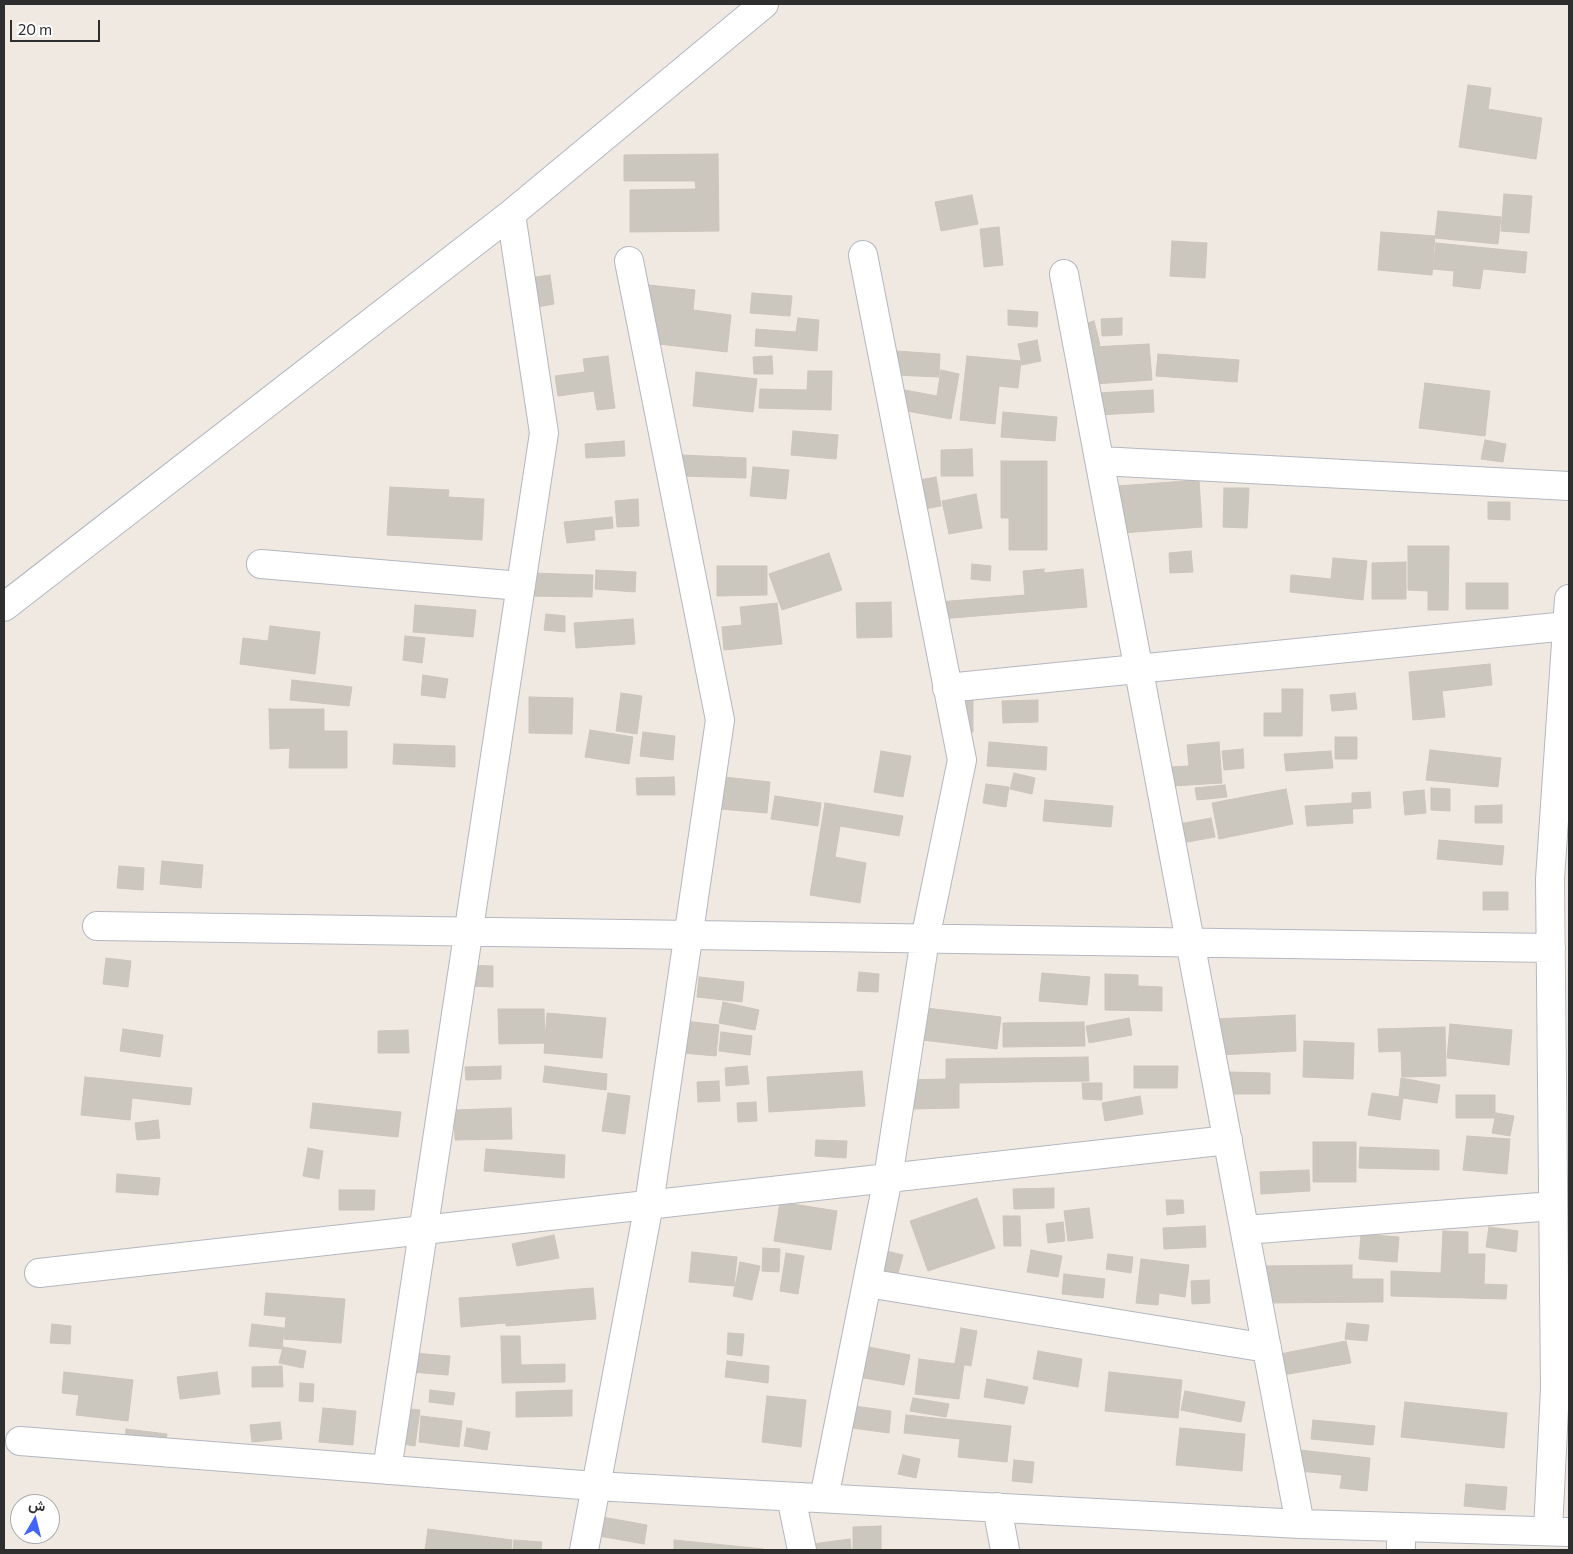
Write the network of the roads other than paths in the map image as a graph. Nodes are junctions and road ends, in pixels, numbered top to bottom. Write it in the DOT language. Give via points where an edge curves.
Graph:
graph roads {
  1 [pos="764,4"];
  2 [pos="511,214"];
  3 [pos="863,255"];
  4 [pos="629,260"];
  5 [pos="1064,274"];
  6 [pos="1100,461"];
  7 [pos="1569,486"];
  8 [pos="262,564"];
  9 [pos="521,586"];
  10 [pos="1569,599"];
  11 [pos="4,606"];
  12 [pos="1568,626"];
  13 [pos="1139,669"];
  14 [pos="948,688"];
  15 [pos="1563,779"];
  16 [pos="97,926"];
  17 [pos="469,932"];
  18 [pos="689,935"];
  19 [pos="925,939"];
  20 [pos="1190,943"];
  21 [pos="1551,948"];
  22 [pos="1560,1018"];
  23 [pos="1228,1140"];
  24 [pos="888,1178"];
  25 [pos="649,1204"];
  26 [pos="1553,1206"];
  27 [pos="424,1230"];
  28 [pos="1244,1230"];
  29 [pos="39,1273"];
  30 [pos="867,1283"];
  31 [pos="1267,1348"];
  32 [pos="1562,1388"];
  33 [pos="20,1441"];
  34 [pos="387,1470"];
  35 [pos="595,1486"];
  36 [pos="792,1497"];
  37 [pos="824,1498"];
  38 [pos="996,1507"];
  39 [pos="1300,1524"];
  40 [pos="1559,1531"];
  41 [pos="1401,1539"];
  42 [pos="584,1550"];
  43 [pos="802,1550"];
  44 [pos="1005,1550"];
  1 -- 2 [label="street"];
  2 -- 9 [label="street" via="544,433"];
  2 -- 11 [label="street"];
  3 -- 14 [label="street"];
  4 -- 18 [label="street" via="720,720"];
  5 -- 6 [label="street"];
  6 -- 7 [label="street"];
  6 -- 13 [label="street"];
  8 -- 9 [label="street"];
  9 -- 17 [label="street"];
  10 -- 12 [label="street"];
  12 -- 13 [label="street"];
  12 -- 15 [label="street"];
  13 -- 14 [label="street"];
  13 -- 20 [label="street"];
  14 -- 19 [label="street" via="962,760"];
  15 -- 21 [label="street" via="1550,879"];
  16 -- 17 [label="street"];
  17 -- 18 [label="street"];
  17 -- 27 [label="street"];
  18 -- 19 [label="street"];
  18 -- 25 [label="street"];
  19 -- 20 [label="street"];
  19 -- 24 [label="street"];
  20 -- 21 [label="street"];
  20 -- 23 [label="street"];
  21 -- 22 [label="street"];
  22 -- 26 [label="street"];
  23 -- 24 [label="street"];
  23 -- 28 [label="street"];
  24 -- 25 [label="street"];
  24 -- 30 [label="street"];
  25 -- 27 [label="street"];
  25 -- 35 [label="street"];
  26 -- 28 [label="street"];
  26 -- 32 [label="street"];
  27 -- 29 [label="street"];
  27 -- 34 [label="street"];
  28 -- 31 [label="street"];
  30 -- 31 [label="street"];
  30 -- 37 [label="street"];
  31 -- 39 [label="street"];
  32 -- 40 [label="street"];
  33 -- 34 [label="street"];
  34 -- 35 [label="street"];
  35 -- 36 [label="street"];
  35 -- 42 [label="street"];
  36 -- 37 [label="street"];
  36 -- 43 [label="street"];
  37 -- 38 [label="street"];
  38 -- 39 [label="street"];
  38 -- 44 [label="street"];
  39 -- 41 [label="street"];
  40 -- 41 [label="street"];
}
